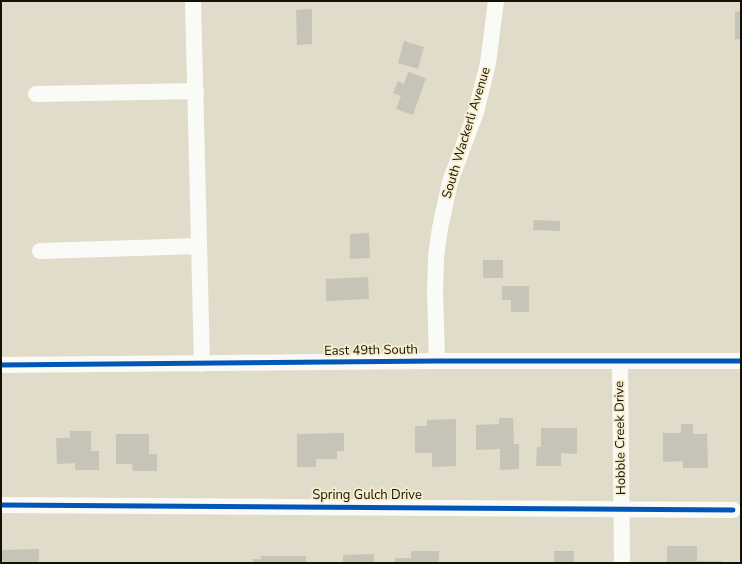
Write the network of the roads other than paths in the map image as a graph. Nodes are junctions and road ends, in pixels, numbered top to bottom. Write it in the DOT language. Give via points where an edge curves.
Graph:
graph roads {
  1 [pos="193,1"];
  2 [pos="496,1"];
  3 [pos="196,92"];
  4 [pos="36,94"];
  5 [pos="199,246"];
  6 [pos="40,251"];
  7 [pos="437,361"];
  8 [pos="620,361"];
  9 [pos="741,361"];
  10 [pos="202,364"];
  11 [pos="1,365"];
  12 [pos="1,505"];
  13 [pos="622,509"];
  14 [pos="733,510"];
  15 [pos="622,563"];
  1 -- 3 [label="street"];
  2 -- 7 [label="street, South Wackerli Avenue" via="488,63 480,98 450,182 440,228 435,292"];
  3 -- 4 [label="street"];
  3 -- 5 [label="street"];
  5 -- 6 [label="street"];
  5 -- 10 [label="street"];
  7 -- 8 [label="street, East 49th South"];
  7 -- 10 [label="street, East 49th South"];
  8 -- 9 [label="street, East 49th South"];
  8 -- 13 [label="street, Hobble Creek Drive"];
  10 -- 11 [label="street, East 49th South"];
  12 -- 13 [label="street, Spring Gulch Drive"];
  13 -- 14 [label="street, Spring Gulch Drive"];
  13 -- 15 [label="street, Hobble Creek Drive"];
}
